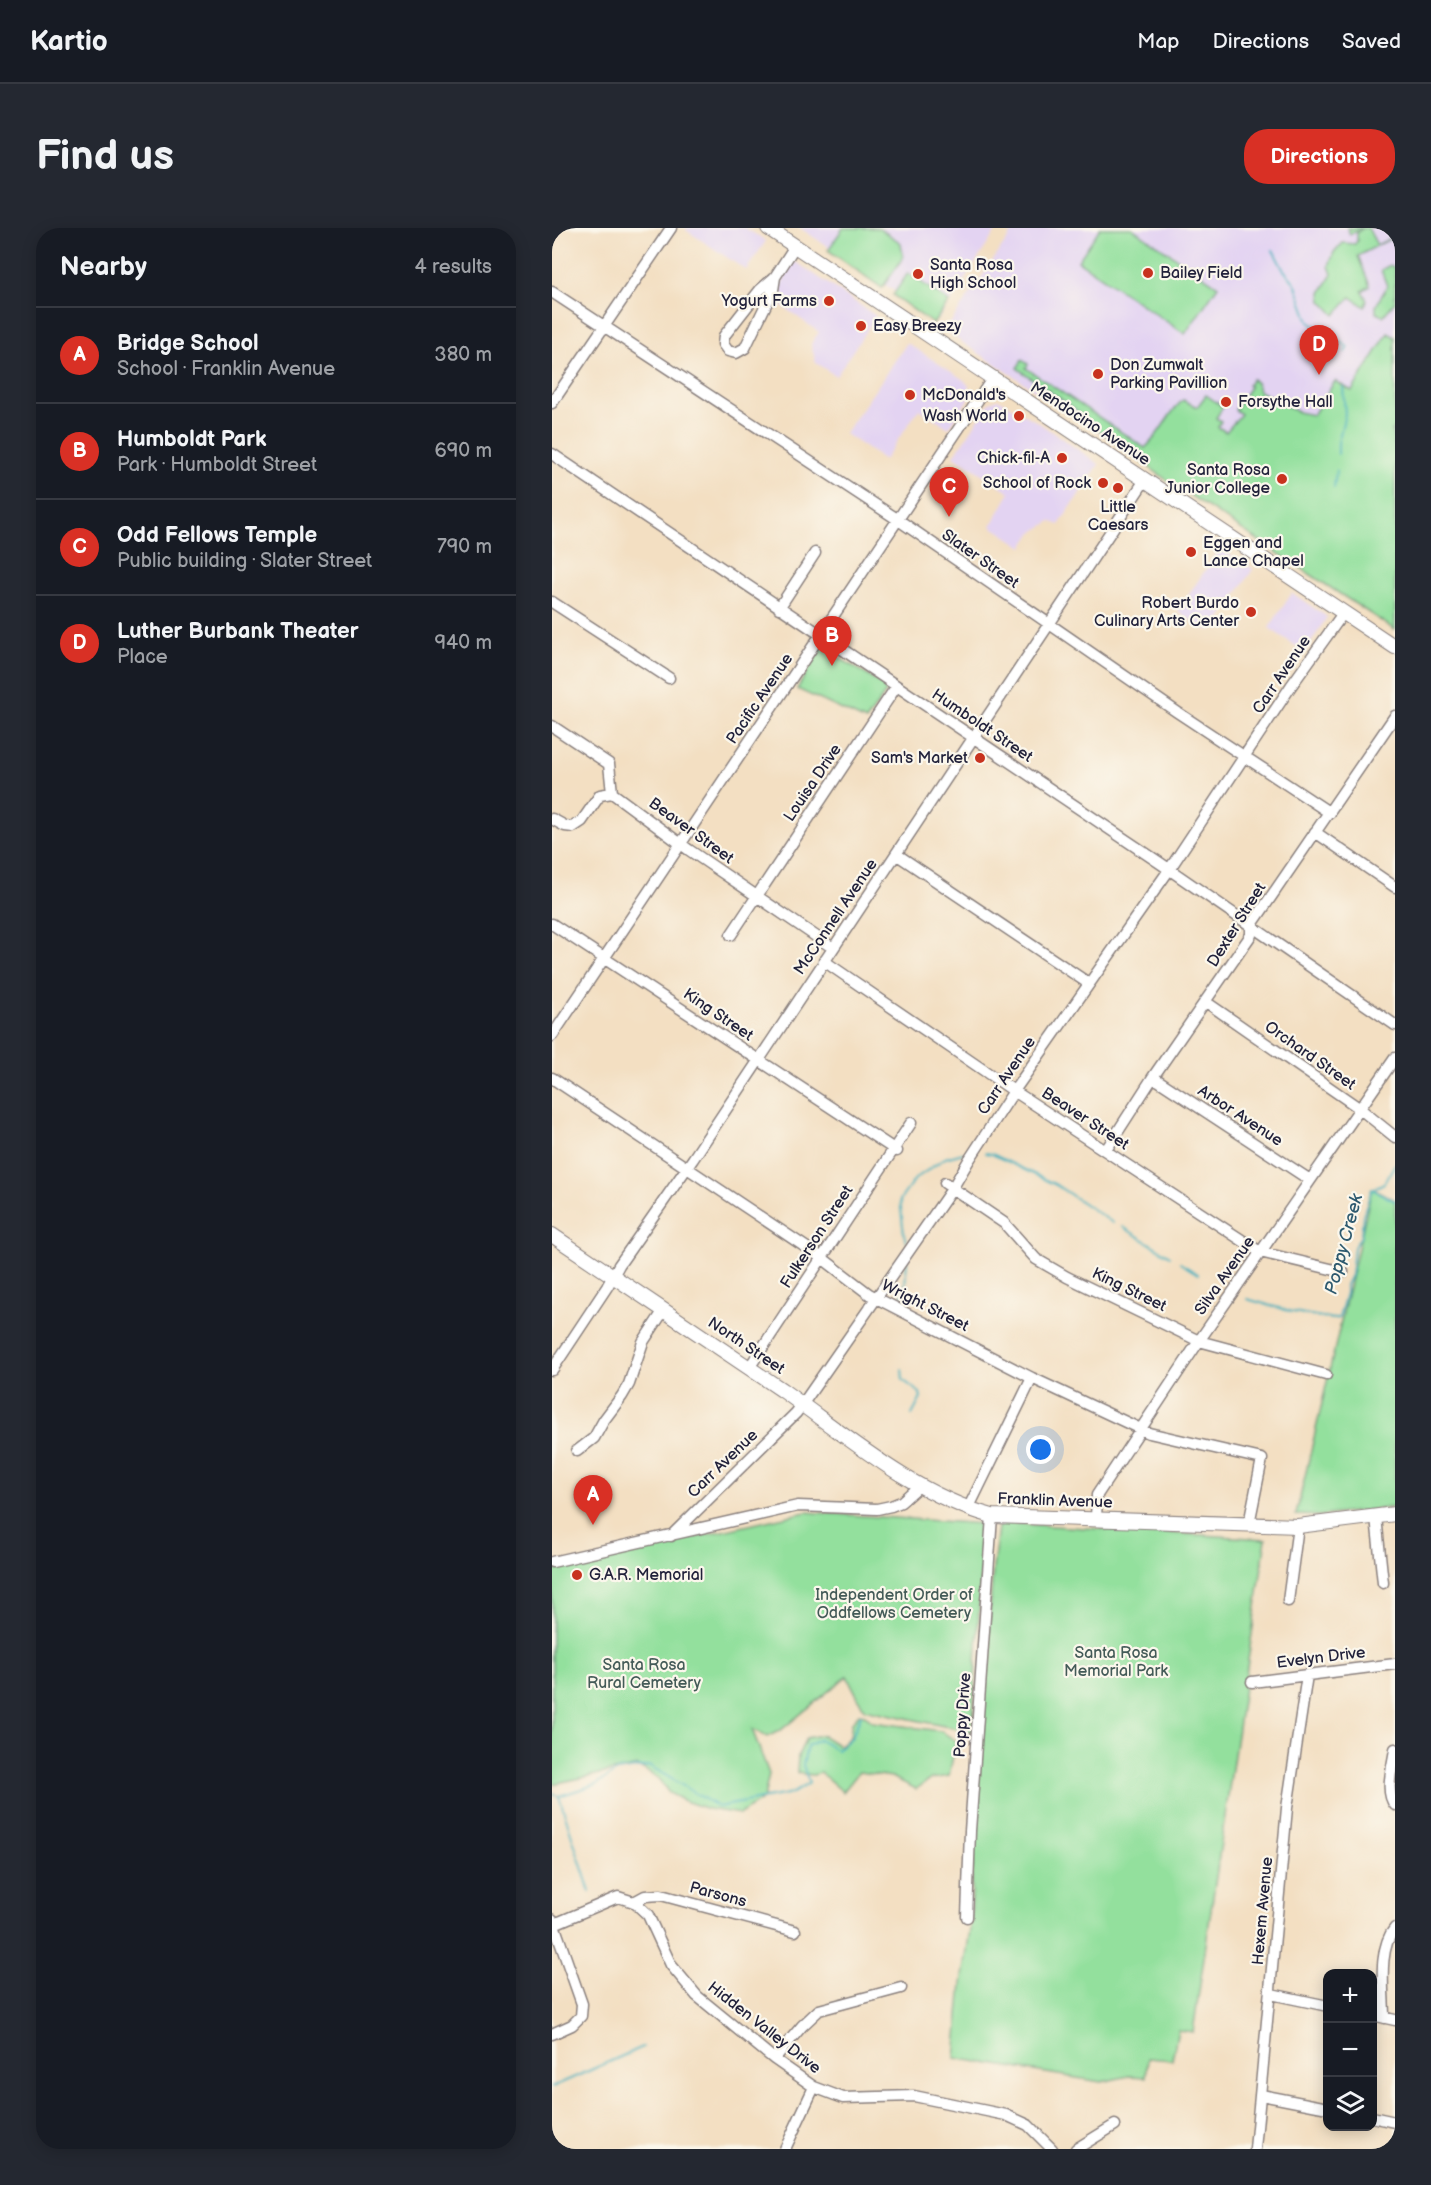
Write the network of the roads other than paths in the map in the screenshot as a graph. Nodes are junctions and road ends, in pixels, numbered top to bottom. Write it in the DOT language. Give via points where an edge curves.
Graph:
graph roads {
  1 [pos="671,228"];
  2 [pos="768,228"];
  3 [pos="795,246"];
  4 [pos="775,277"];
  5 [pos="552,291"];
  6 [pos="604,327"];
  7 [pos="992,379"];
  8 [pos="552,403"];
  9 [pos="552,454"];
  10 [pos="1145,480"];
  11 [pos="897,519"];
  12 [pos="815,553"];
  13 [pos="552,602"];
  14 [pos="779,608"];
  15 [pos="1344,612"];
  16 [pos="1049,625"];
  17 [pos="821,635"];
  18 [pos="1395,647"];
  19 [pos="669,678"];
  20 [pos="896,687"];
  21 [pos="1395,716"];
  22 [pos="552,726"];
  23 [pos="973,738"];
  24 [pos="1245,756"];
  25 [pos="612,793"];
  26 [pos="1330,813"];
  27 [pos="552,819"];
  28 [pos="1315,832"];
  29 [pos="680,843"];
  30 [pos="896,854"];
  31 [pos="1169,870"];
  32 [pos="1395,887"];
  33 [pos="756,896"];
  34 [pos="552,924"];
  35 [pos="1251,926"];
  36 [pos="731,935"];
  37 [pos="833,948"];
  38 [pos="604,957"];
  39 [pos="824,961"];
  40 [pos="1088,983"];
  41 [pos="1206,1002"];
  42 [pos="1395,1024"];
  43 [pos="552,1036"];
  44 [pos="1395,1058"];
  45 [pos="758,1060"];
  46 [pos="1153,1077"];
  47 [pos="552,1078"];
  48 [pos="1014,1091"];
  49 [pos="1359,1108"];
  50 [pos="911,1123"];
  51 [pos="1395,1137"];
  52 [pos="895,1150"];
  53 [pos="1106,1150"];
  54 [pos="687,1168"];
  55 [pos="1311,1180"];
  56 [pos="949,1186"];
  57 [pos="552,1235"];
  58 [pos="1260,1252"];
  59 [pos="822,1258"];
  60 [pos="1343,1272"];
  61 [pos="613,1276"];
  62 [pos="876,1298"];
  63 [pos="664,1310"];
  64 [pos="1199,1341"];
  65 [pos="749,1368"];
  66 [pos="552,1370"];
  67 [pos="1326,1376"];
  68 [pos="1032,1378"];
  69 [pos="802,1405"];
  70 [pos="1142,1429"];
  71 [pos="577,1451"];
  72 [pos="919,1486"];
  73 [pos="968,1509"];
  74 [pos="1395,1514"];
  75 [pos="992,1516"];
  76 [pos="1376,1516"];
  77 [pos="1096,1519"];
  78 [pos="1249,1524"];
  79 [pos="1298,1526"];
  80 [pos="671,1536"];
  81 [pos="552,1563"];
  82 [pos="1383,1583"];
  83 [pos="1288,1601"];
  84 [pos="1395,1664"];
  85 [pos="1307,1675"];
  86 [pos="1252,1682"];
  87 [pos="1395,1749"];
  88 [pos="1395,1805"];
  89 [pos="634,1902"];
  90 [pos="967,1917"];
  91 [pos="553,1923"];
  92 [pos="1395,1928"];
  93 [pos="795,1931"];
  94 [pos="901,1988"];
  95 [pos="1271,1994"];
  96 [pos="1323,2005"];
  97 [pos="1384,2018"];
  98 [pos="552,2034"];
  99 [pos="774,2059"];
  100 [pos="814,2087"];
  101 [pos="1261,2095"];
  102 [pos="1323,2107"];
  103 [pos="1377,2118"];
  104 [pos="1395,2122"];
  105 [pos="1115,2125"];
  106 [pos="785,2149"];
  107 [pos="1052,2149"];
  108 [pos="1076,2149"];
  109 [pos="1255,2149"];
  1 -- 6 [label="street"];
  2 -- 3 [label="main road, Mendocino Avenue"];
  3 -- 4 [label="street"];
  3 -- 7 [label="main road, Mendocino Avenue"];
  4 -- 4 [label="street" via="724,336 723,344 728,351 736,353 745,348 773,290"];
  5 -- 6 [label="street, Slater Street"];
  6 -- 8 [label="street"];
  6 -- 11 [label="street, Slater Street"];
  7 -- 10 [label="main road, Mendocino Avenue"];
  7 -- 11 [label="street, Pacific Avenue"];
  9 -- 14 [label="street, Humboldt Street"];
  10 -- 15 [label="main road, Mendocino Avenue"];
  10 -- 16 [label="street, McConnell Avenue"];
  11 -- 16 [label="street, Slater Street"];
  11 -- 17 [label="street, Pacific Avenue"];
  12 -- 14 [label="street"];
  13 -- 19 [label="street"];
  14 -- 17 [label="street, Humboldt Street"];
  15 -- 18 [label="main road, Mendocino Avenue"];
  15 -- 24 [label="street, Carr Avenue"];
  16 -- 23 [label="street, McConnell Avenue"];
  16 -- 24 [label="street, Slater Street"];
  17 -- 20 [label="street, Humboldt Street"];
  17 -- 29 [label="street, Pacific Avenue"];
  20 -- 23 [label="street, Humboldt Street"];
  20 -- 33 [label="street, Louisa Drive"];
  21 -- 26 [label="street, Dexter Street"];
  22 -- 25 [label="street" via="609,764"];
  23 -- 30 [label="street, McConnell Avenue"];
  23 -- 31 [label="street, Humboldt Street"];
  24 -- 26 [label="street, Slater Street"];
  24 -- 31 [label="street, Carr Avenue"];
  25 -- 27 [label="street" via="600,795 582,821 573,827"];
  25 -- 29 [label="street, Beaver Street"];
  26 -- 28 [label="street, Dexter Street"];
  28 -- 32 [label="street"];
  28 -- 35 [label="street, Dexter Street"];
  29 -- 33 [label="street, Beaver Street"];
  29 -- 38 [label="street, Pacific Avenue"];
  30 -- 37 [label="street, McConnell Avenue"];
  30 -- 40 [label="street"];
  31 -- 35 [label="street, Humboldt Street"];
  31 -- 40 [label="street, Carr Avenue"];
  33 -- 36 [label="street, Louisa Drive"];
  33 -- 37 [label="street, Beaver Street"];
  34 -- 38 [label="street, King Street"];
  35 -- 41 [label="street, Dexter Street" via="1251,935"];
  35 -- 42 [label="street, Humboldt Street"];
  37 -- 39 [label="street, McConnell Avenue"];
  38 -- 43 [label="street, Pacific Avenue"];
  38 -- 45 [label="street, King Street"];
  39 -- 45 [label="street, McConnell Avenue"];
  39 -- 48 [label="street, Beaver Street"];
  40 -- 48 [label="street, Carr Avenue"];
  41 -- 46 [label="street, Dexter Street"];
  41 -- 49 [label="street, Orchard Street"];
  44 -- 49 [label="street, Silva Avenue"];
  45 -- 52 [label="street, King Street"];
  45 -- 54 [label="street, McConnell Avenue"];
  46 -- 53 [label="street, Dexter Street"];
  46 -- 55 [label="street, Arbor Avenue"];
  47 -- 54 [label="street, Wright Street"];
  48 -- 53 [label="street, Beaver Street"];
  48 -- 56 [label="street, Carr Avenue"];
  49 -- 51 [label="street, Orchard Street"];
  49 -- 55 [label="street, Silva Avenue"];
  50 -- 52 [label="street, Fulkerson Street"];
  52 -- 59 [label="street, Fulkerson Street"];
  53 -- 58 [label="street, Beaver Street"];
  54 -- 59 [label="street, Wright Street"];
  54 -- 61 [label="street, McConnell Avenue"];
  55 -- 58 [label="street, Silva Avenue"];
  56 -- 62 [label="street, Carr Avenue"];
  56 -- 64 [label="street, King Street" via="1004,1223 1036,1259"];
  57 -- 61 [label="main road, North Street"];
  58 -- 60 [label="street, Beaver Street"];
  58 -- 64 [label="street, Silva Avenue"];
  59 -- 62 [label="street, Wright Street"];
  59 -- 65 [label="street, Fulkerson Street"];
  61 -- 63 [label="main road, North Street"];
  61 -- 66 [label="street, McConnell Avenue"];
  62 -- 68 [label="street, Wright Street"];
  62 -- 69 [label="street, Carr Avenue"];
  63 -- 65 [label="main road, North Street"];
  63 -- 71 [label="street" via="643,1341 622,1396 594,1438"];
  64 -- 67 [label="street, King Street"];
  64 -- 70 [label="street, Silva Avenue"];
  65 -- 69 [label="main road, North Street"];
  68 -- 70 [label="street, Wright Street"];
  68 -- 73 [label="street"];
  69 -- 72 [label="main road, North Street"];
  69 -- 80 [label="street, Carr Avenue"];
  70 -- 77 [label="street, Silva Avenue" via="1097,1495"];
  70 -- 78 [label="street, Wright Street" via="1262,1459"];
  72 -- 73 [label="main road, Franklin Avenue"];
  72 -- 80 [label="street" via="901,1502 877,1509 798,1506"];
  73 -- 75 [label="main road, Franklin Avenue"];
  74 -- 76 [label="main road, Franklin Avenue"];
  75 -- 77 [label="main road, Franklin Avenue"];
  75 -- 90 [label="street, Poppy Drive"];
  76 -- 79 [label="main road, Franklin Avenue"];
  76 -- 82 [label="street"];
  77 -- 78 [label="main road, Franklin Avenue"];
  78 -- 79 [label="main road, Franklin Avenue"];
  79 -- 83 [label="street"];
  80 -- 81 [label="street"];
  84 -- 85 [label="street, Evelyn Drive"];
  85 -- 86 [label="street, Evelyn Drive"];
  85 -- 95 [label="street, Hexem Avenue" via="1287,1808"];
  87 -- 88 [label="street" via="1390,1784"];
  89 -- 91 [label="street, Parsons" via="618,1898"];
  89 -- 93 [label="street, Parsons" via="645,1896 661,1895"];
  89 -- 99 [label="street, Hidden Valley Drive" via="648,1915 671,1965 697,1996"];
  91 -- 98 [label="street" via="582,2004 581,2016"];
  92 -- 97 [label="street" via="1384,1947"];
  94 -- 99 [label="street" via="819,2010"];
  95 -- 96 [label="street"];
  95 -- 101 [label="street, Hexem Avenue"];
  99 -- 100 [label="street, Hidden Valley Drive"];
  100 -- 106 [label="street"];
  100 -- 107 [label="street, Hidden Valley Drive" via="843,2098 914,2096 1006,2115 1028,2125"];
  101 -- 102 [label="street"];
  101 -- 109 [label="street, Hexem Avenue"];
  103 -- 104 [label="street"];
  105 -- 108 [label="street"];
}
